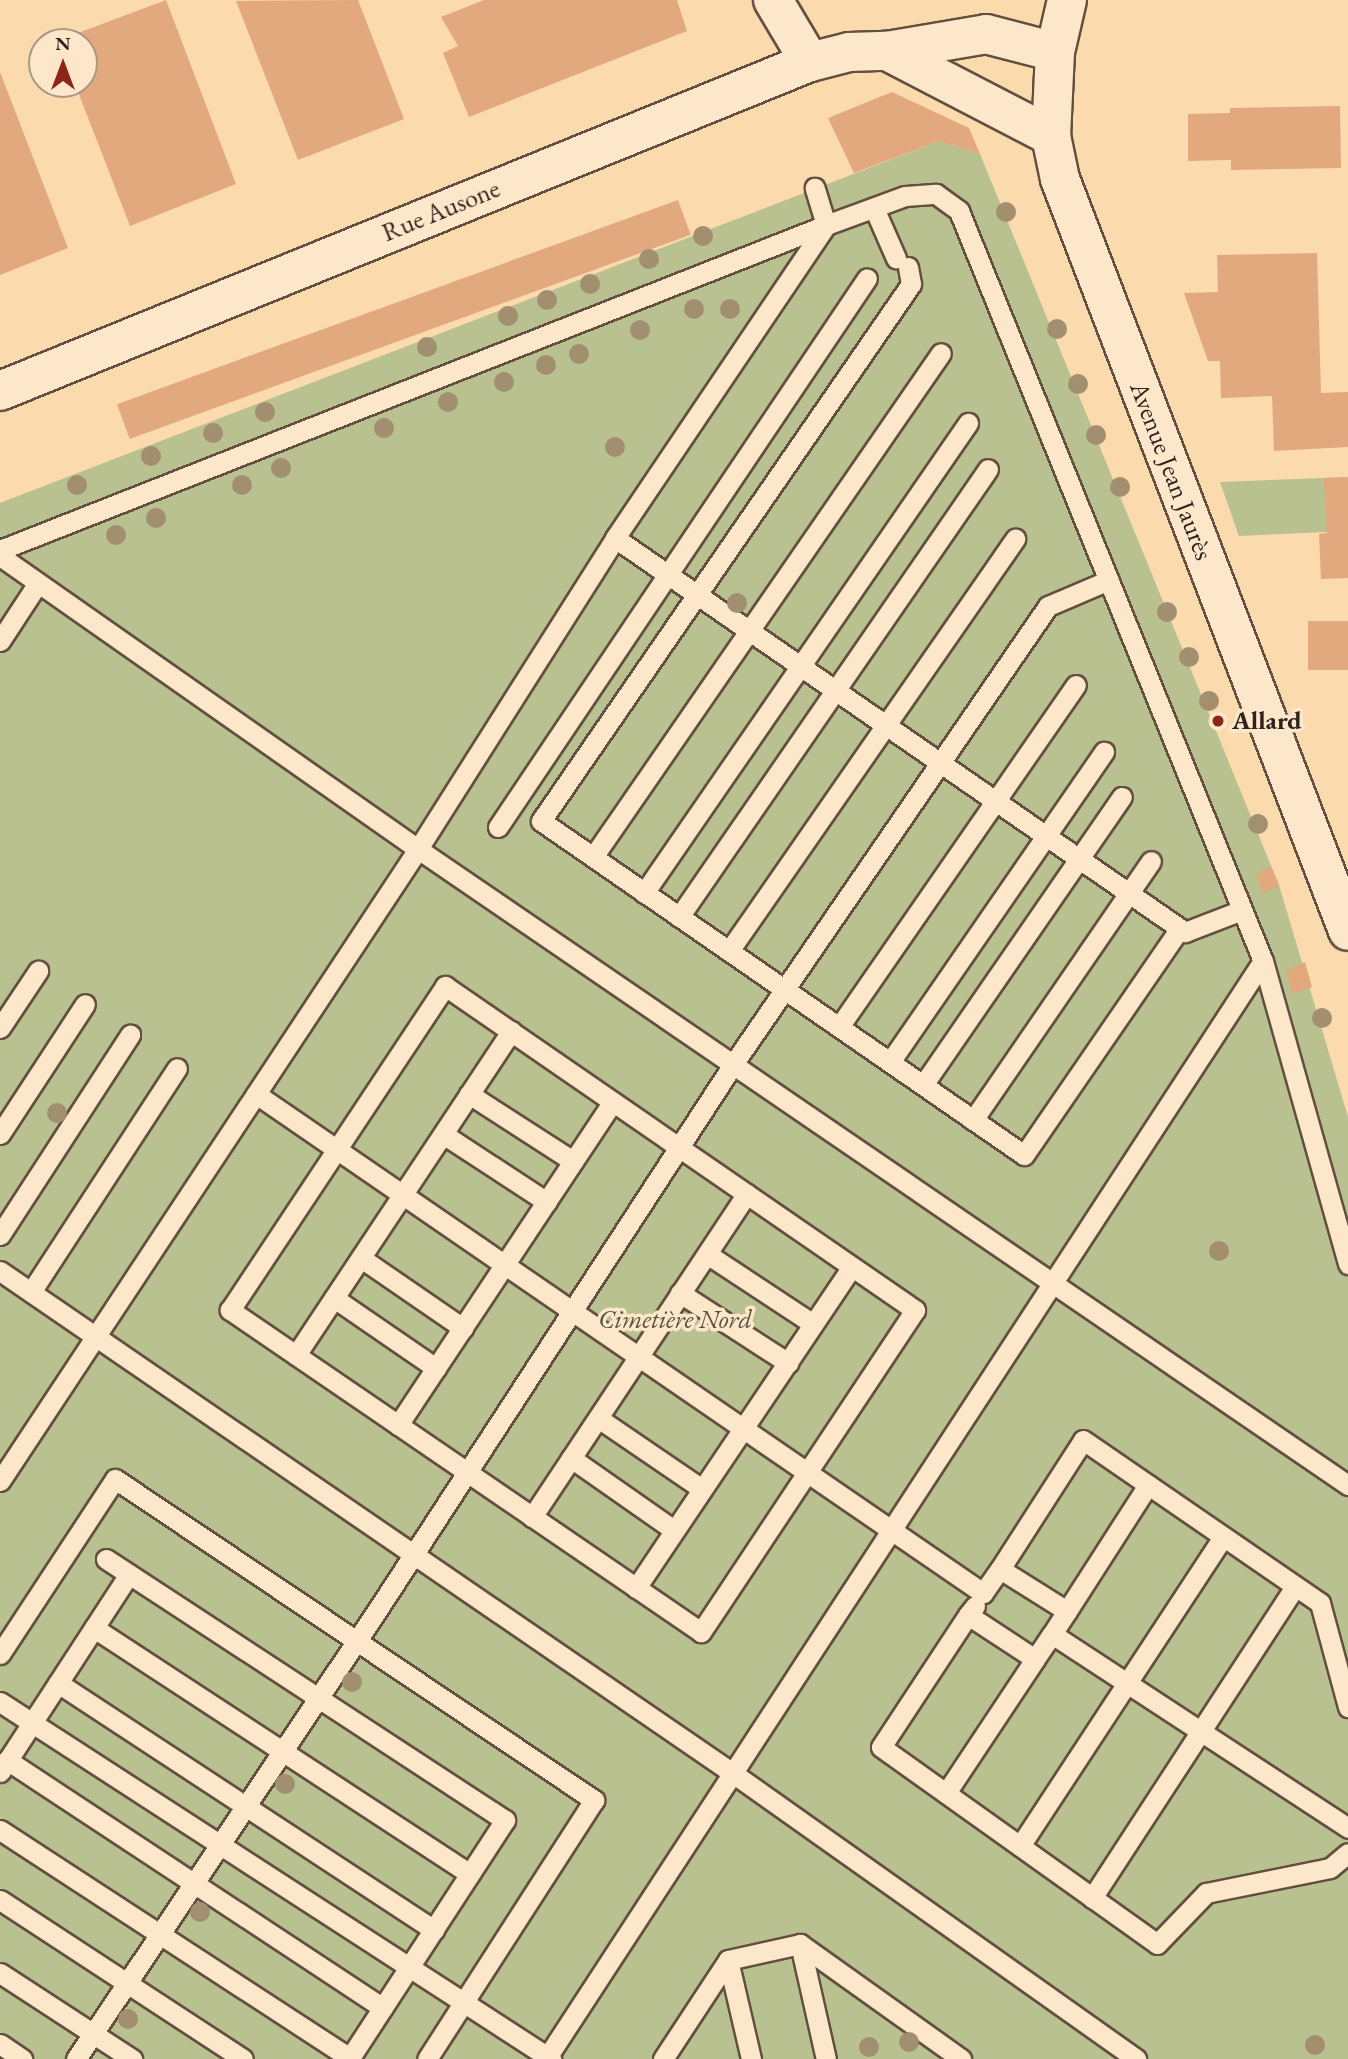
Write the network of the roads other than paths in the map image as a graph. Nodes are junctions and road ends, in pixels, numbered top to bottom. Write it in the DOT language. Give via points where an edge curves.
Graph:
graph roads {
  1 [pos="773,0"];
  2 [pos="1067,0"];
  3 [pos="887,51"];
  4 [pos="1055,52"];
  5 [pos="810,62"];
  6 [pos="1051,136"];
  7 [pos="816,188"];
  8 [pos="874,208"];
  9 [pos="826,225"];
  10 [pos="867,278"];
  11 [pos="940,353"];
  12 [pos="0,391"];
  13 [pos="968,423"];
  14 [pos="988,469"];
  15 [pos="615,538"];
  16 [pos="1015,539"];
  17 [pos="0,550"];
  18 [pos="0,556"];
  19 [pos="668,574"];
  20 [pos="1109,580"];
  21 [pos="38,583"];
  22 [pos="697,594"];
  23 [pos="749,631"];
  24 [pos="0,641"];
  25 [pos="800,666"];
  26 [pos="1076,685"];
  27 [pos="836,690"];
  28 [pos="886,725"];
  29 [pos="1104,752"];
  30 [pos="940,762"];
  31 [pos="1122,797"];
  32 [pos="996,801"];
  33 [pos="498,827"];
  34 [pos="1046,836"];
  35 [pos="418,849"];
  36 [pos="593,857"];
  37 [pos="1080,859"];
  38 [pos="1151,861"];
  39 [pos="644,893"];
  40 [pos="1129,893"];
  41 [pos="1242,910"];
  42 [pos="679,917"];
  43 [pos="1180,928"];
  44 [pos="1348,931"];
  45 [pos="729,951"];
  46 [pos="1263,961"];
  47 [pos="38,971"];
  48 [pos="785,990"];
  49 [pos="85,1004"];
  50 [pos="839,1027"];
  51 [pos="0,1028"];
  52 [pos="511,1031"];
  53 [pos="130,1035"];
  54 [pos="890,1062"];
  55 [pos="734,1063"];
  56 [pos="177,1068"];
  57 [pos="923,1085"];
  58 [pos="256,1094"];
  59 [pos="469,1094"];
  60 [pos="613,1102"];
  61 [pos="972,1120"];
  62 [pos="0,1134"];
  63 [pos="443,1134"];
  64 [pos="679,1147"];
  65 [pos="337,1149"];
  66 [pos="573,1161"];
  67 [pos="747,1194"];
  68 [pos="402,1195"];
  69 [pos="547,1202"];
  70 [pos="0,1235"];
  71 [pos="707,1254"];
  72 [pos="360,1258"];
  73 [pos="1348,1264"];
  74 [pos="504,1265"];
  75 [pos="852,1267"];
  76 [pos="0,1270"];
  77 [pos="1056,1282"];
  78 [pos="31,1292"];
  79 [pos="681,1293"];
  80 [pos="334,1298"];
  81 [pos="570,1311"];
  82 [pos="813,1324"];
  83 [pos="463,1328"];
  84 [pos="96,1336"];
  85 [pos="296,1354"];
  86 [pos="638,1358"];
  87 [pos="788,1363"];
  88 [pos="436,1368"];
  89 [pos="598,1418"];
  90 [pos="398,1425"];
  91 [pos="742,1430"];
  92 [pos="571,1458"];
  93 [pos="466,1471"];
  94 [pos="806,1474"];
  95 [pos="0,1481"];
  96 [pos="1148,1485"];
  97 [pos="1348,1485"];
  98 [pos="702,1489"];
  99 [pos="532,1517"];
  100 [pos="674,1530"];
  101 [pos="892,1533"];
  102 [pos="1223,1537"];
  103 [pos="414,1554"];
  104 [pos="106,1559"];
  105 [pos="1000,1569"];
  106 [pos="129,1574"];
  107 [pos="1295,1587"];
  108 [pos="636,1588"];
  109 [pos="983,1593"];
  110 [pos="1067,1611"];
  111 [pos="968,1615"];
  112 [pos="94,1628"];
  113 [pos="1052,1634"];
  114 [pos="356,1641"];
  115 [pos="0,1654"];
  116 [pos="1035,1659"];
  117 [pos="58,1683"];
  118 [pos="1127,1683"];
  119 [pos="318,1698"];
  120 [pos="0,1702"];
  121 [pos="1348,1707"];
  122 [pos="32,1723"];
  123 [pos="1200,1732"];
  124 [pos="283,1751"];
  125 [pos="4,1766"];
  126 [pos="734,1774"];
  127 [pos="946,1793"];
  128 [pos="246,1806"];
  129 [pos="1348,1828"];
  130 [pos="0,1830"];
  131 [pos="220,1844"];
  132 [pos="1020,1846"];
  133 [pos="1348,1853"];
  134 [pos="470,1874"];
  135 [pos="194,1883"];
  136 [pos="1092,1898"];
  137 [pos="0,1900"];
  138 [pos="434,1930"];
  139 [pos="159,1935"];
  140 [pos="800,1944"];
  141 [pos="728,1960"];
  142 [pos="410,1967"];
  143 [pos="0,1973"];
  144 [pos="127,1983"];
  145 [pos="464,2003"];
  146 [pos="383,2008"];
  147 [pos="93,2034"];
  148 [pos="0,2044"];
  149 [pos="548,2058"];
  150 [pos="664,2058"];
  151 [pos="22,2059"];
  152 [pos="76,2059"];
  153 [pos="132,2059"];
  154 [pos="243,2059"];
  155 [pos="350,2059"];
  156 [pos="427,2059"];
  157 [pos="751,2059"];
  158 [pos="826,2059"];
  159 [pos="961,2059"];
  160 [pos="1136,2059"];
  1 -- 5 [label="street"];
  2 -- 4 [label="street, Avenue Jean Jaurès"];
  3 -- 4 [label="street, Rue Ausone" via="986,34"];
  3 -- 5 [label="street, Rue Ausone" via="849,52"];
  3 -- 6 [label="street, Rue Ausone"];
  4 -- 6 [label="street, Avenue Jean Jaurès"];
  5 -- 12 [label="street, Rue Ausone"];
  6 -- 44 [label="street, Avenue Jean Jaurès" via="1077,230"];
  7 -- 9 [label="lane"];
  8 -- 9 [label="lane"];
  8 -- 20 [label="lane" via="921,193 936,194 958,211"];
  8 -- 22 [label="lane" via="911,284"];
  9 -- 15 [label="lane"];
  9 -- 17 [label="lane"];
  10 -- 19 [label="lane"];
  11 -- 23 [label="lane"];
  13 -- 25 [label="lane"];
  14 -- 27 [label="lane"];
  15 -- 19 [label="lane"];
  15 -- 35 [label="lane"];
  16 -- 28 [label="lane"];
  18 -- 21 [label="lane"];
  19 -- 22 [label="lane"];
  19 -- 33 [label="lane"];
  20 -- 30 [label="lane" via="1048,606"];
  20 -- 41 [label="lane"];
  21 -- 24 [label="lane"];
  21 -- 35 [label="lane"];
  22 -- 23 [label="lane"];
  22 -- 36 [label="lane" via="541,821"];
  23 -- 25 [label="lane"];
  23 -- 36 [label="lane"];
  25 -- 27 [label="lane"];
  25 -- 39 [label="lane"];
  26 -- 32 [label="lane"];
  27 -- 28 [label="lane"];
  27 -- 42 [label="lane"];
  28 -- 30 [label="lane"];
  28 -- 45 [label="lane"];
  29 -- 34 [label="lane"];
  30 -- 32 [label="lane"];
  30 -- 48 [label="lane"];
  31 -- 37 [label="lane"];
  32 -- 34 [label="lane"];
  32 -- 50 [label="lane"];
  34 -- 37 [label="lane"];
  34 -- 54 [label="lane"];
  35 -- 55 [label="lane"];
  35 -- 58 [label="lane"];
  36 -- 39 [label="lane"];
  37 -- 40 [label="lane"];
  37 -- 57 [label="lane"];
  38 -- 40 [label="lane"];
  39 -- 42 [label="lane"];
  40 -- 43 [label="lane"];
  40 -- 61 [label="lane"];
  41 -- 43 [label="lane" via="1185,932"];
  41 -- 46 [label="lane"];
  42 -- 45 [label="lane"];
  43 -- 61 [label="lane" via="1024,1155"];
  45 -- 48 [label="lane"];
  46 -- 73 [label="lane"];
  46 -- 77 [label="lane"];
  47 -- 51 [label="lane"];
  48 -- 50 [label="lane"];
  48 -- 55 [label="lane"];
  49 -- 62 [label="lane"];
  50 -- 54 [label="lane"];
  52 -- 59 [label="lane"];
  52 -- 60 [label="lane"];
  52 -- 65 [label="lane" via="446,986"];
  53 -- 70 [label="lane"];
  54 -- 57 [label="lane"];
  55 -- 64 [label="lane"];
  55 -- 77 [label="lane"];
  56 -- 78 [label="lane"];
  57 -- 61 [label="lane"];
  58 -- 65 [label="lane"];
  58 -- 84 [label="lane"];
  59 -- 63 [label="lane"];
  59 -- 66 [label="lane"];
  60 -- 64 [label="lane"];
  60 -- 66 [label="lane"];
  63 -- 68 [label="lane"];
  63 -- 69 [label="lane"];
  64 -- 67 [label="lane"];
  64 -- 81 [label="lane"];
  65 -- 68 [label="lane"];
  65 -- 85 [label="lane" via="230,1310"];
  66 -- 69 [label="lane"];
  67 -- 71 [label="lane"];
  67 -- 75 [label="lane"];
  68 -- 72 [label="lane"];
  68 -- 74 [label="lane"];
  69 -- 74 [label="lane"];
  71 -- 79 [label="lane"];
  71 -- 82 [label="lane"];
  72 -- 80 [label="lane"];
  72 -- 83 [label="lane"];
  74 -- 81 [label="lane"];
  74 -- 83 [label="lane"];
  75 -- 82 [label="lane"];
  75 -- 94 [label="lane" via="915,1310"];
  76 -- 78 [label="lane"];
  77 -- 97 [label="lane"];
  77 -- 101 [label="lane"];
  78 -- 84 [label="lane"];
  79 -- 86 [label="lane"];
  79 -- 87 [label="lane"];
  80 -- 85 [label="lane"];
  80 -- 88 [label="lane"];
  81 -- 86 [label="lane"];
  81 -- 93 [label="lane"];
  82 -- 87 [label="lane"];
  83 -- 88 [label="lane"];
  84 -- 95 [label="lane"];
  84 -- 103 [label="lane"];
  85 -- 90 [label="lane"];
  86 -- 89 [label="lane"];
  86 -- 91 [label="lane"];
  87 -- 91 [label="lane"];
  88 -- 90 [label="lane"];
  89 -- 92 [label="lane"];
  89 -- 98 [label="lane"];
  90 -- 93 [label="lane"];
  91 -- 94 [label="lane"];
  91 -- 98 [label="lane"];
  92 -- 99 [label="lane"];
  92 -- 100 [label="lane"];
  93 -- 99 [label="lane"];
  93 -- 103 [label="lane"];
  94 -- 101 [label="lane"];
  94 -- 108 [label="lane" via="701,1632"];
  96 -- 102 [label="lane"];
  96 -- 105 [label="lane" via="1083,1440"];
  96 -- 110 [label="lane"];
  98 -- 100 [label="lane"];
  99 -- 108 [label="lane"];
  100 -- 108 [label="lane"];
  101 -- 109 [label="lane"];
  101 -- 126 [label="lane"];
  102 -- 107 [label="lane"];
  102 -- 118 [label="lane"];
  103 -- 114 [label="lane"];
  103 -- 126 [label="lane"];
  104 -- 106 [label="lane"];
  105 -- 109 [label="lane"];
  105 -- 110 [label="lane"];
  106 -- 112 [label="lane"];
  106 -- 119 [label="lane"];
  107 -- 121 [label="lane" via="1320,1603"];
  107 -- 123 [label="lane"];
  109 -- 111 [label="lane"];
  110 -- 113 [label="lane"];
  111 -- 116 [label="lane"];
  111 -- 127 [label="lane" via="881,1747"];
  112 -- 117 [label="lane"];
  112 -- 124 [label="lane"];
  113 -- 116 [label="lane"];
  113 -- 118 [label="lane"];
  114 -- 115 [label="lane" via="114,1479"];
  114 -- 119 [label="lane"];
  114 -- 145 [label="lane" via="594,1800"];
  116 -- 127 [label="lane"];
  117 -- 122 [label="lane"];
  117 -- 128 [label="lane"];
  118 -- 123 [label="lane"];
  118 -- 132 [label="lane"];
  119 -- 124 [label="lane"];
  119 -- 134 [label="lane" via="505,1820"];
  120 -- 122 [label="lane"];
  122 -- 125 [label="lane"];
  122 -- 131 [label="lane"];
  123 -- 129 [label="lane"];
  123 -- 136 [label="lane"];
  124 -- 128 [label="lane"];
  124 -- 134 [label="lane"];
  125 -- 135 [label="lane"];
  126 -- 149 [label="lane"];
  126 -- 160 [label="lane"];
  127 -- 132 [label="lane"];
  128 -- 131 [label="lane"];
  128 -- 138 [label="lane"];
  130 -- 139 [label="lane"];
  131 -- 135 [label="lane"];
  131 -- 142 [label="lane"];
  132 -- 136 [label="lane"];
  133 -- 136 [label="lane" via="1330,1868 1206,1893 1157,1944"];
  134 -- 138 [label="lane"];
  135 -- 139 [label="lane"];
  135 -- 146 [label="lane"];
  137 -- 144 [label="lane"];
  138 -- 142 [label="lane"];
  139 -- 144 [label="lane"];
  139 -- 155 [label="lane"];
  140 -- 141 [label="lane"];
  140 -- 158 [label="lane"];
  140 -- 159 [label="lane"];
  141 -- 150 [label="lane"];
  141 -- 157 [label="lane"];
  142 -- 145 [label="lane"];
  142 -- 146 [label="lane"];
  143 -- 147 [label="lane"];
  144 -- 147 [label="lane"];
  144 -- 154 [label="lane"];
  145 -- 149 [label="lane"];
  145 -- 156 [label="lane"];
  146 -- 155 [label="lane"];
  147 -- 152 [label="lane"];
  147 -- 153 [label="lane"];
  148 -- 151 [label="lane"];
}
